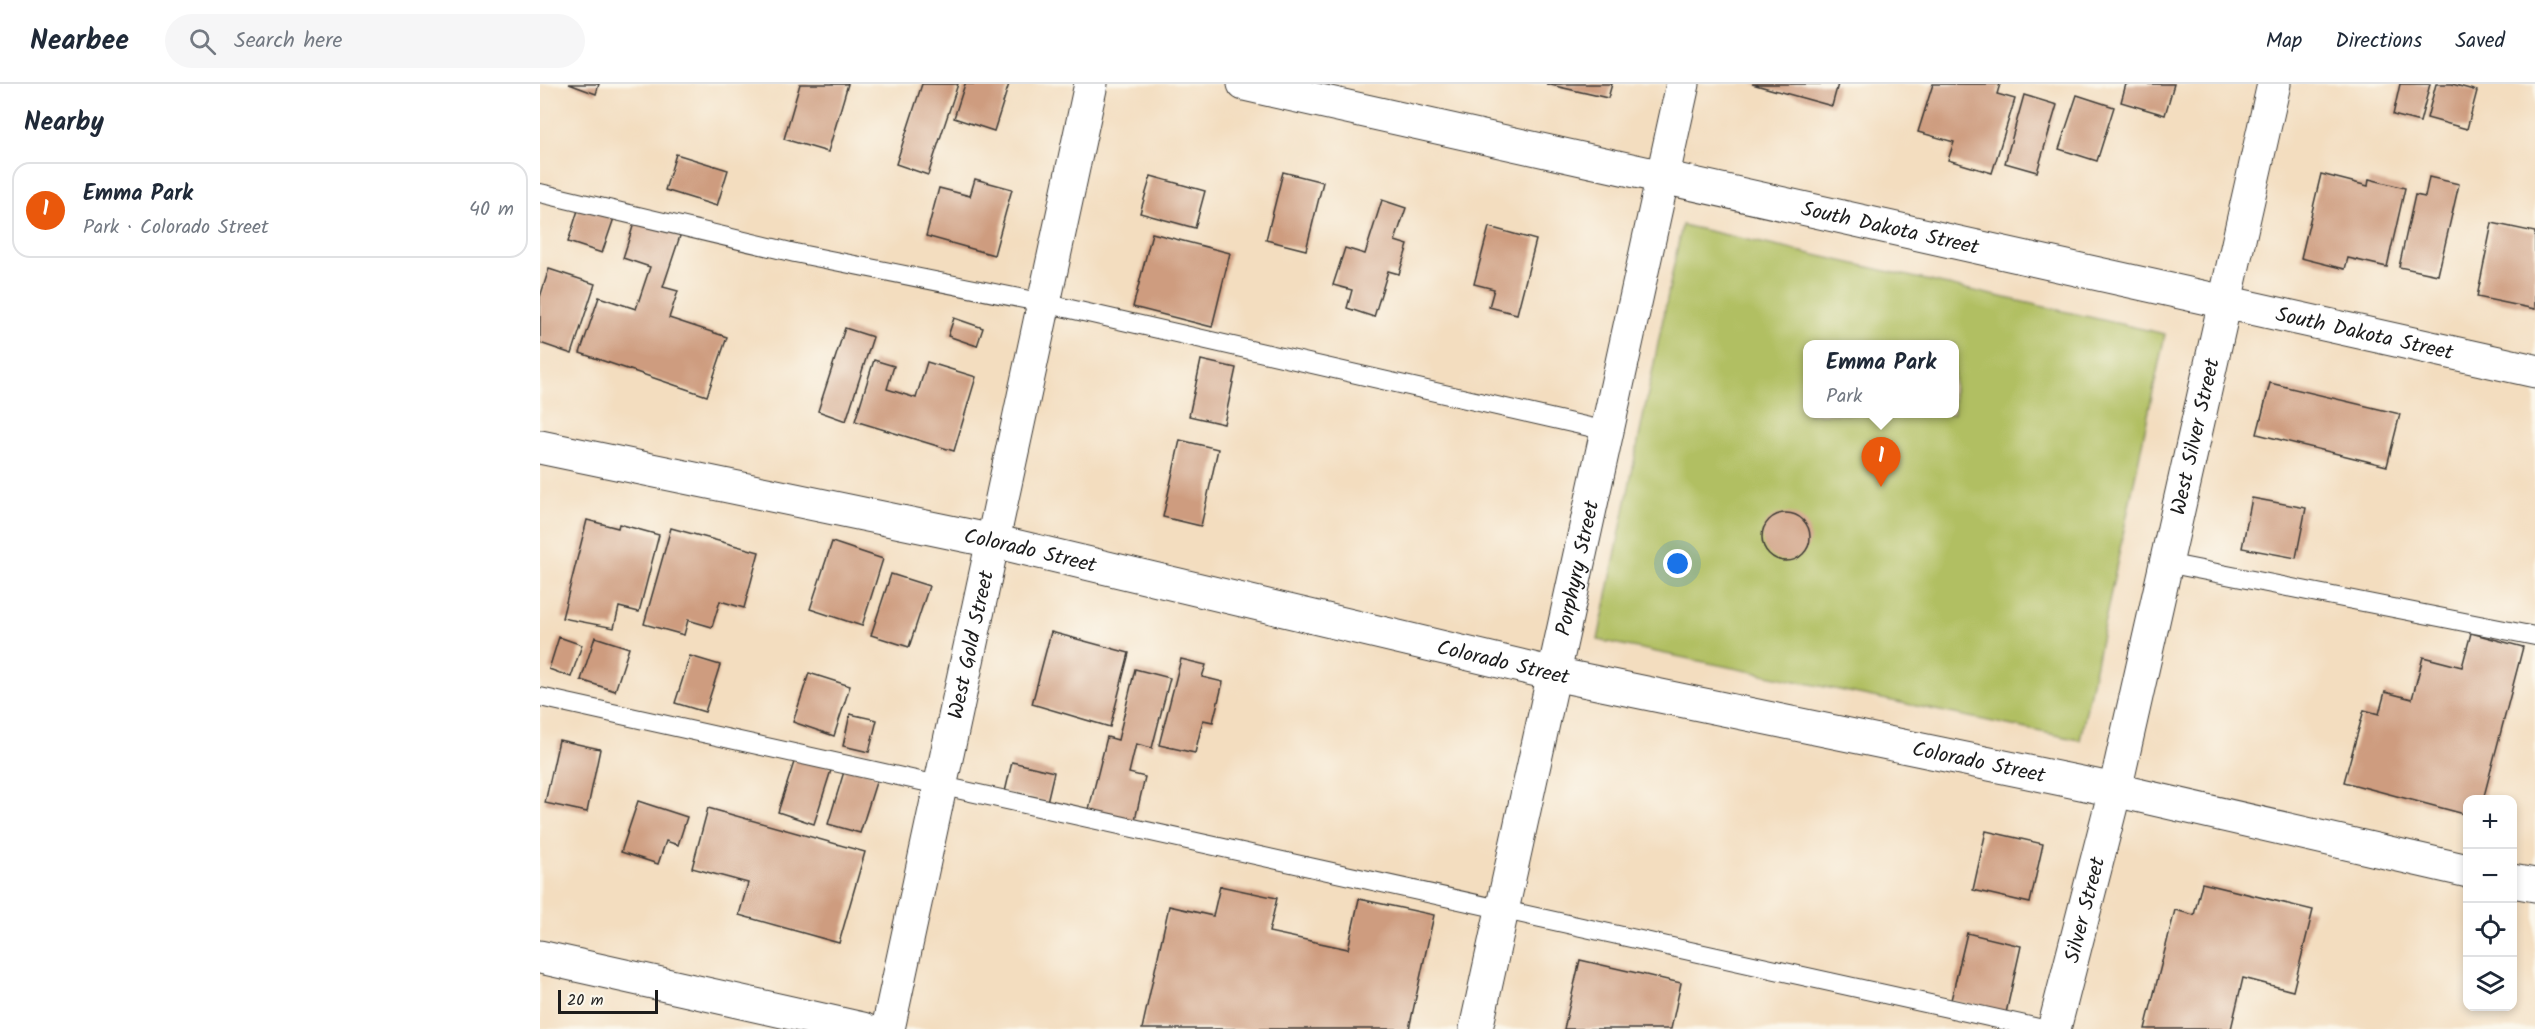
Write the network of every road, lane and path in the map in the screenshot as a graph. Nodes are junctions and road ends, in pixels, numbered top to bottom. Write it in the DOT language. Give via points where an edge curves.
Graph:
graph roads {
  1 [pos="1091,84"];
  2 [pos="1244,84"];
  3 [pos="1683,84"];
  4 [pos="2274,84"];
  5 [pos="1663,178"];
  6 [pos="540,193"];
  7 [pos="2225,302"];
  8 [pos="1044,303"];
  9 [pos="2535,371"];
  10 [pos="1607,431"];
  11 [pos="540,447"];
  12 [pos="993,541"];
  13 [pos="2166,563"];
  14 [pos="2535,636"];
  15 [pos="1554,674"];
  16 [pos="540,697"];
  17 [pos="940,785"];
  18 [pos="2115,790"];
  19 [pos="2463,870"];
  20 [pos="2517,882"];
  21 [pos="2535,885"];
  22 [pos="1503,909"];
  23 [pos="540,957"];
  24 [pos="863,1029"];
  25 [pos="888,1029"];
  26 [pos="1476,1029"];
  27 [pos="2043,1029"];
  28 [pos="2054,1029"];
  1 -- 8 [label="street, West Gold Street"];
  2 -- 5 [label="street, South Dakota Street"];
  3 -- 5 [label="street, Porphyry Street"];
  4 -- 7 [label="street, West Silver Street"];
  5 -- 7 [label="street, South Dakota Street"];
  5 -- 10 [label="street, Porphyry Street"];
  6 -- 8 [label="lane" via="795,253"];
  7 -- 9 [label="street, South Dakota Street"];
  7 -- 13 [label="street, West Silver Street"];
  8 -- 10 [label="lane"];
  8 -- 12 [label="street, West Gold Street"];
  10 -- 15 [label="street, Porphyry Street"];
  11 -- 12 [label="street, Colorado Street"];
  12 -- 15 [label="street, Colorado Street"];
  12 -- 17 [label="street, West Gold Street"];
  13 -- 14 [label="lane"];
  13 -- 18 [label="street, West Silver Street"];
  15 -- 18 [label="street, Colorado Street"];
  15 -- 22 [label="street, Porphyry Street"];
  16 -- 17 [label="lane"];
  17 -- 22 [label="lane"];
  17 -- 25 [label="street, West Gold Street"];
  18 -- 19 [label="street, Colorado Street"];
  18 -- 28 [label="street, Silver Street"];
  20 -- 21 [label="street"];
  22 -- 26 [label="street, Porphyry Street"];
  22 -- 27 [label="lane"];
  23 -- 24 [label="street"];
}
